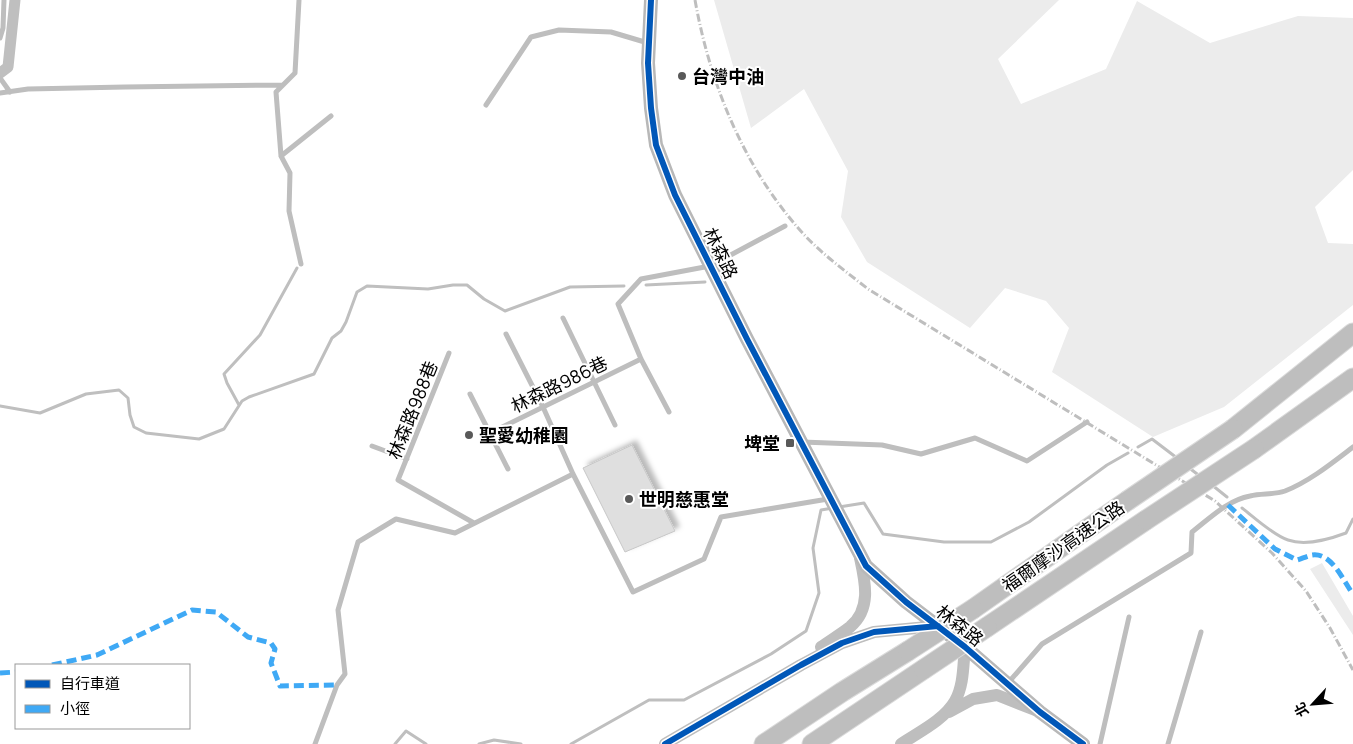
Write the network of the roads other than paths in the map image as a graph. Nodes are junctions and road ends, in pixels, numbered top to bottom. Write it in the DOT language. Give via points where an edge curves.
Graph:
graph roads {
  1 [pos="4,0"];
  2 [pos="299,0"];
  3 [pos="651,0"];
  4 [pos="0,38"];
  5 [pos="649,43"];
  6 [pos="0,78"];
  7 [pos="283,85"];
  8 [pos="10,92"];
  9 [pos="0,93"];
  10 [pos="486,105"];
  11 [pos="331,116"];
  12 [pos="281,156"];
  13 [pos="785,226"];
  14 [pos="301,264"];
  15 [pos="710,266"];
  16 [pos="563,318"];
  17 [pos="1353,333"];
  18 [pos="506,334"];
  19 [pos="450,353"];
  20 [pos="641,359"];
  21 [pos="1353,378"];
  22 [pos="594,381"];
  23 [pos="470,394"];
  24 [pos="543,408"];
  25 [pos="669,412"];
  26 [pos="1087,422"];
  27 [pos="615,425"];
  28 [pos="490,433"];
  29 [pos="802,442"];
  30 [pos="372,446"];
  31 [pos="1353,447"];
  32 [pos="407,459"];
  33 [pos="508,469"];
  34 [pos="573,474"];
  35 [pos="834,504"];
  36 [pos="474,523"];
  37 [pos="859,553"];
  38 [pos="1129,617"];
  39 [pos="938,626"];
  40 [pos="1201,632"];
  41 [pos="965,648"];
  42 [pos="801,665"];
  43 [pos="1007,684"];
  44 [pos="842,692"];
  45 [pos="1040,712"];
  46 [pos="943,716"];
  47 [pos="315,744"];
  48 [pos="665,744"];
  49 [pos="750,744"];
  50 [pos="764,744"];
  51 [pos="812,744"];
  52 [pos="901,744"];
  53 [pos="1082,744"];
  54 [pos="1100,744"];
  55 [pos="1168,744"];
  1 -- 4 [label="lane"];
  2 -- 7 [label="lane" via="294,73"];
  3 -- 5 [label="main road, 林森路"];
  5 -- 10 [label="lane" via="611,32 559,30 531,37"];
  5 -- 15 [label="main road, 林森路" via="648,72 656,145 675,195"];
  6 -- 8 [label="lane"];
  7 -- 8 [label="lane" via="125,86"];
  7 -- 12 [label="lane" via="276,92"];
  8 -- 9 [label="lane"];
  11 -- 12 [label="lane"];
  12 -- 14 [label="lane" via="290,173 289,211"];
  13 -- 15 [label="lane"];
  15 -- 20 [label="lane" via="641,279 618,304"];
  15 -- 29 [label="main road, 林森路"];
  16 -- 22 [label="lane"];
  17 -- 44 [label="highway, 福爾摩沙高速公路, bridge" via="1233,430 973,608"];
  18 -- 24 [label="lane"];
  19 -- 32 [label="lane, 林森路988巷"];
  20 -- 22 [label="lane, 林森路986巷"];
  20 -- 25 [label="lane"];
  21 -- 51 [label="highway, 福爾摩沙高速公路, bridge" via="1254,449"];
  22 -- 24 [label="lane, 林森路986巷"];
  22 -- 27 [label="lane"];
  23 -- 28 [label="lane"];
  24 -- 28 [label="lane, 林森路986巷"];
  24 -- 34 [label="lane"];
  26 -- 29 [label="lane" via="1027,462 975,438 922,454 882,444"];
  28 -- 33 [label="lane"];
  29 -- 35 [label="main road, 林森路"];
  30 -- 32 [label="lane"];
  31 -- 43 [label="lane" via="1322,471 1285,490 1250,496 1222,508 1192,532 1191,553 1042,644"];
  32 -- 36 [label="lane, 林森路988巷" via="398,480"];
  34 -- 35 [label="lane" via="634,592 704,559 721,517"];
  34 -- 36 [label="lane"];
  35 -- 37 [label="main road, 林森路"];
  36 -- 47 [label="lane" via="456,533 396,519 358,542 338,610 345,674 336,684"];
  37 -- 39 [label="main road, 林森路" via="866,566"];
  37 -- 42 [label="street" via="865,582 865,607 852,626 812,653"];
  38 -- 54 [label="lane"];
  39 -- 41 [label="main road, 林森路"];
  39 -- 42 [label="street" via="874,632 842,643"];
  40 -- 55 [label="lane"];
  41 -- 43 [label="main road, 林森路"];
  41 -- 46 [label="street" via="955,700"];
  42 -- 48 [label="street"];
  43 -- 45 [label="main road, 林森路"];
  44 -- 49 [label="highway"];
  44 -- 50 [label="highway, 福爾摩沙高速公路"];
  45 -- 46 [label="street" via="996,695 973,700"];
  45 -- 53 [label="main road, 林森路"];
  46 -- 52 [label="street"];
}
